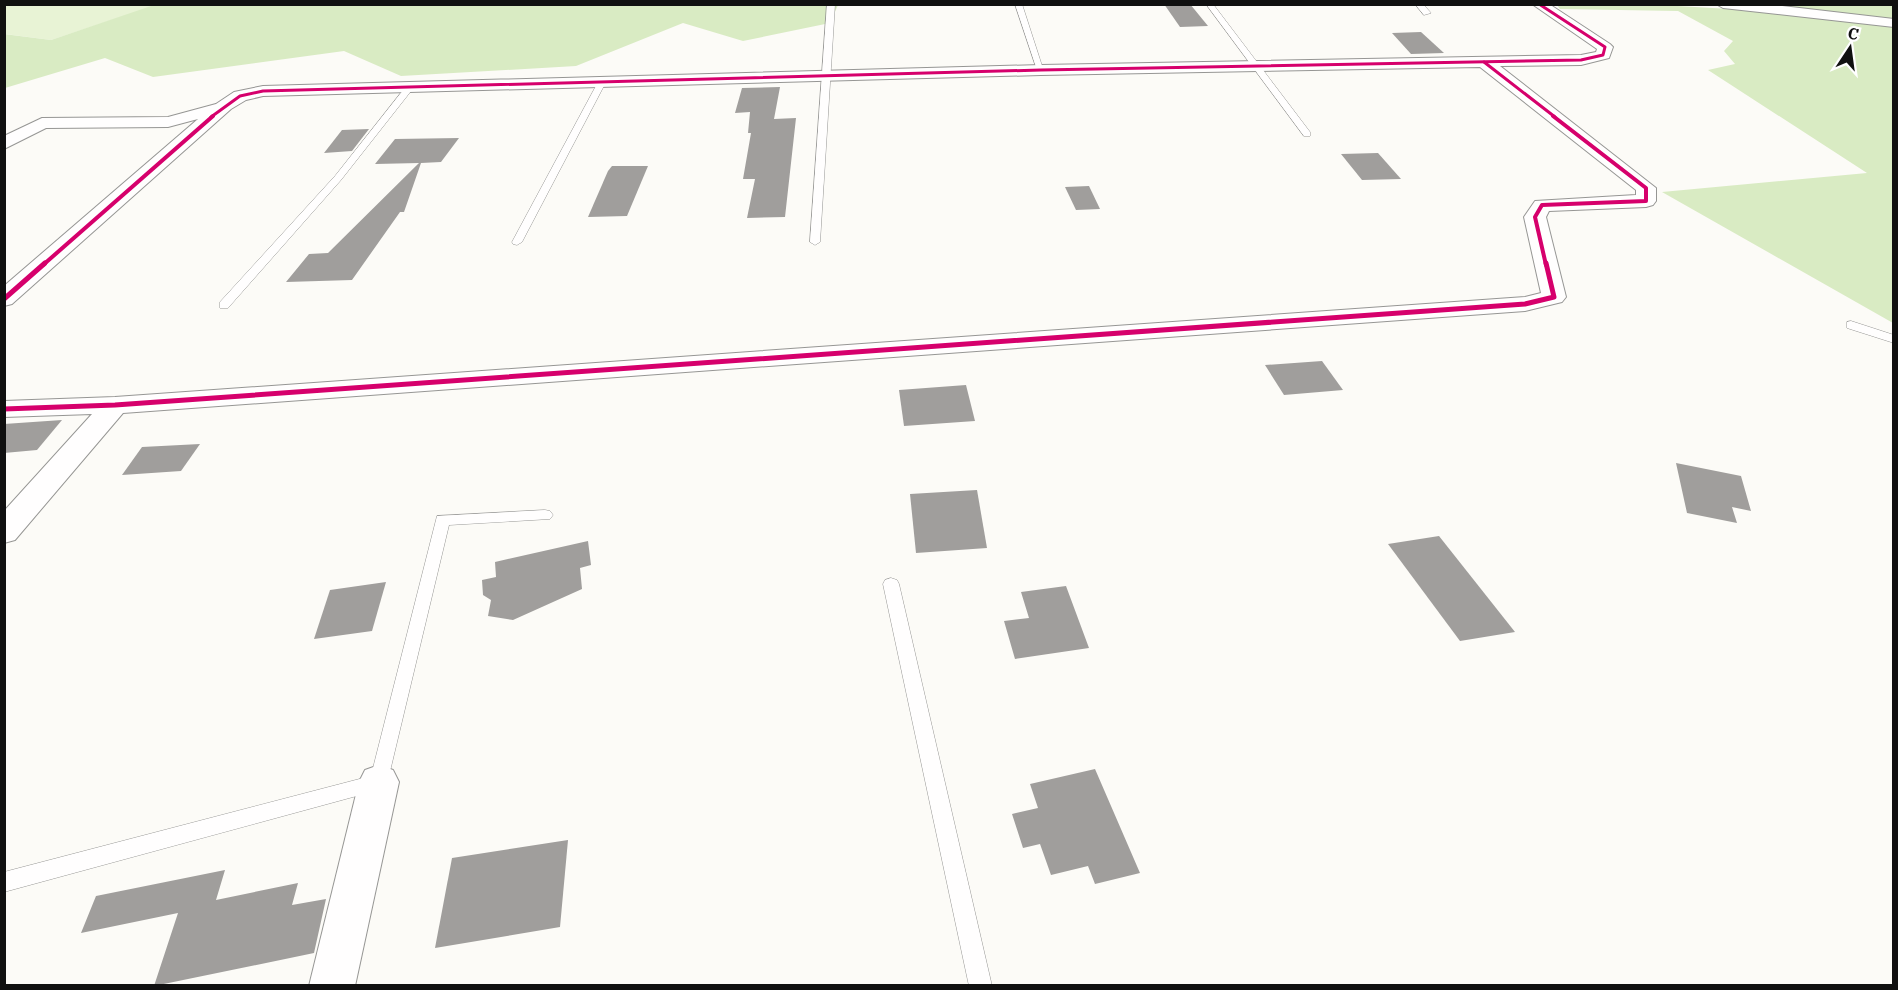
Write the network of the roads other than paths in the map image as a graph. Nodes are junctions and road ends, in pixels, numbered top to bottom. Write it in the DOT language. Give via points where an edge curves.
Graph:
graph roads {
  1 [pos="831,4"];
  2 [pos="1018,4"];
  3 [pos="1209,4"];
  4 [pos="1418,4"];
  5 [pos="1539,4"];
  6 [pos="1723,4"];
  7 [pos="1427,13"];
  8 [pos="1893,23"];
  9 [pos="1484,62"];
  10 [pos="1255,67"];
  11 [pos="1041,70"];
  12 [pos="825,76"];
  13 [pos="602,82"];
  14 [pos="411,86"];
  15 [pos="225,105"];
  16 [pos="15,120"];
  17 [pos="42,123"];
  18 [pos="1307,134"];
  19 [pos="4,144"];
  20 [pos="517,242"];
  21 [pos="815,242"];
  22 [pos="4,299"];
  23 [pos="225,304"];
  24 [pos="1851,325"];
  25 [pos="1893,339"];
  26 [pos="115,405"];
  27 [pos="4,409"];
  28 [pos="545,515"];
  29 [pos="4,531"];
  30 [pos="891,584"];
  31 [pos="379,782"];
  32 [pos="4,882"];
  33 [pos="332,986"];
  34 [pos="981,986"];
  1 -- 12 [label="lane"];
  2 -- 11 [label="lane"];
  3 -- 10 [label="lane"];
  4 -- 7 [label="lane"];
  5 -- 9 [label="street" via="1605,47 1603,55 1581,60"];
  6 -- 8 [label="street"];
  9 -- 10 [label="street"];
  9 -- 26 [label="street" via="1646,188 1646,201 1542,205 1535,217 1554,297 1525,304"];
  10 -- 11 [label="street"];
  10 -- 18 [label="lane"];
  11 -- 12 [label="street"];
  12 -- 13 [label="street"];
  12 -- 21 [label="lane"];
  13 -- 14 [label="street"];
  13 -- 20 [label="lane"];
  14 -- 15 [label="street" via="263,91 240,96"];
  14 -- 23 [label="lane" via="338,178"];
  15 -- 17 [label="street" via="168,122"];
  15 -- 22 [label="street"];
  16 -- 17 [label="street"];
  17 -- 19 [label="street"];
  24 -- 25 [label="lane"];
  26 -- 27 [label="street"];
  26 -- 29 [label="street"];
  28 -- 31 [label="lane" via="442,520"];
  30 -- 34 [label="lane"];
  31 -- 32 [label="lane"];
  31 -- 33 [label="street"];
}
